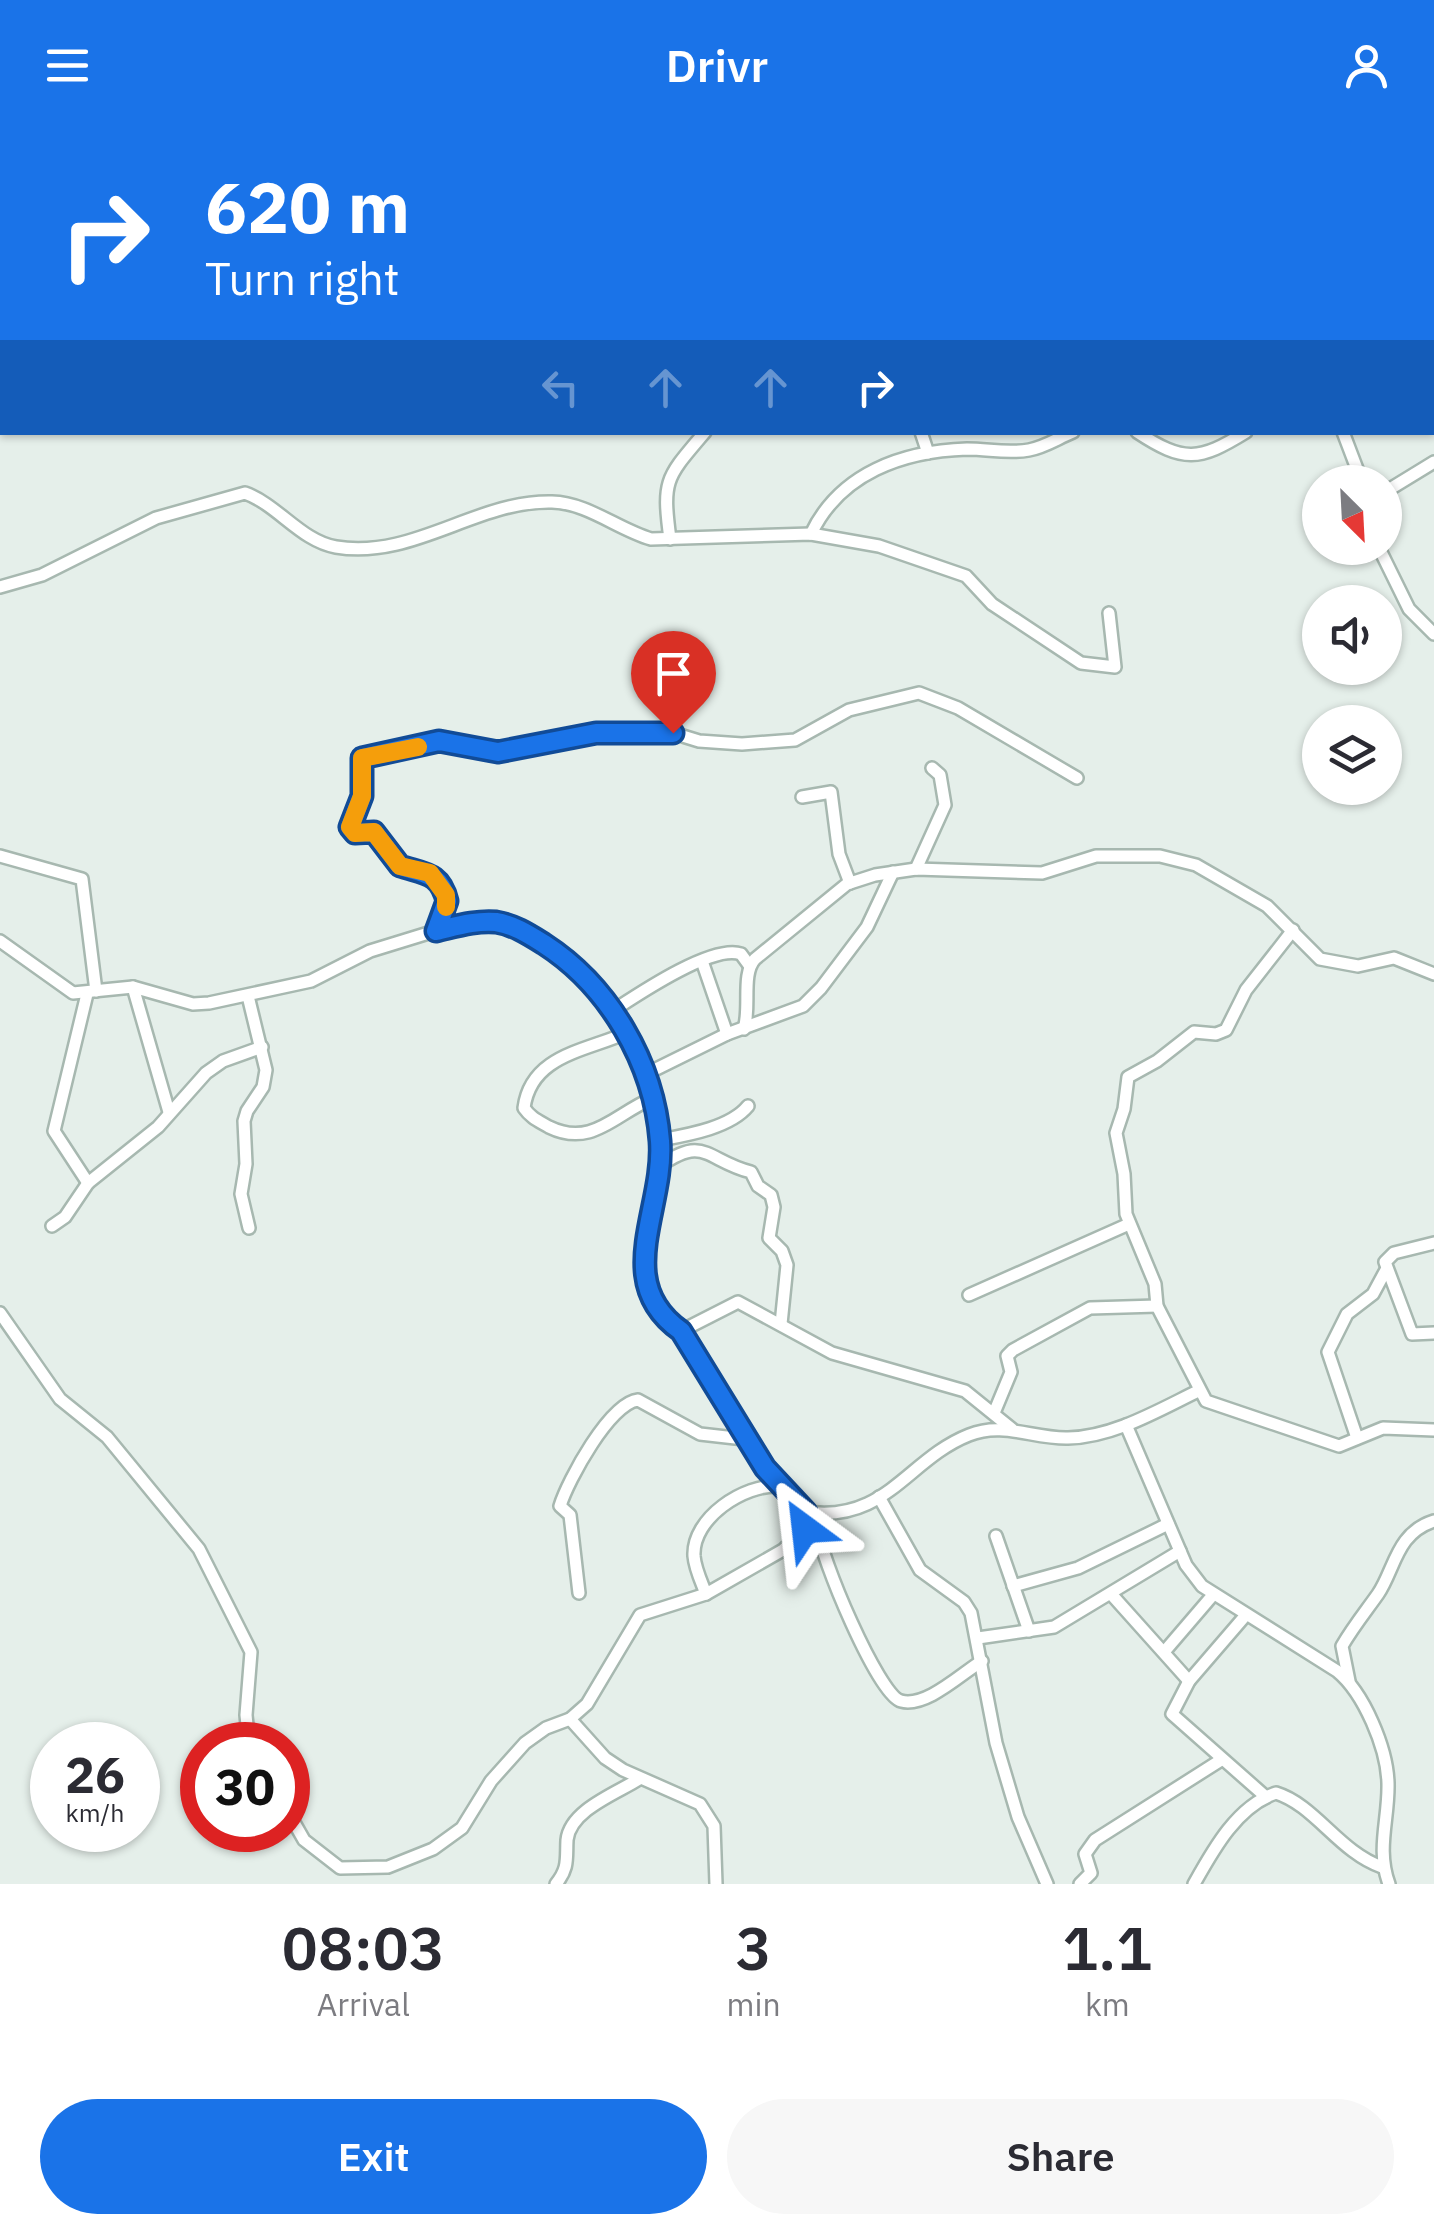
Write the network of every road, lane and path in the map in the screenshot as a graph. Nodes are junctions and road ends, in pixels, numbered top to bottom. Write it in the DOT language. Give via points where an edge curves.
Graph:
graph roads {
  1 [pos="703,435"];
  2 [pos="922,435"];
  3 [pos="1066,435"];
  4 [pos="1142,435"];
  5 [pos="1241,435"];
  6 [pos="1344,435"];
  7 [pos="928,453"];
  8 [pos="1434,462"];
  9 [pos="1356,465"];
  10 [pos="1402,482"];
  11 [pos="811,534"];
  12 [pos="670,539"];
  13 [pos="1387,565"];
  14 [pos="0,587"];
  15 [pos="1109,612"];
  16 [pos="1434,634"];
  17 [pos="932,768"];
  18 [pos="1078,778"];
  19 [pos="802,796"];
  20 [pos="0,856"];
  21 [pos="916,869"];
  22 [pos="893,872"];
  23 [pos="850,882"];
  24 [pos="1292,930"];
  25 [pos="436,931"];
  26 [pos="0,941"];
  27 [pos="702,962"];
  28 [pos="749,965"];
  29 [pos="1434,974"];
  30 [pos="133,987"];
  31 [pos="92,992"];
  32 [pos="248,996"];
  33 [pos="614,1010"];
  34 [pos="744,1028"];
  35 [pos="626,1033"];
  36 [pos="727,1034"];
  37 [pos="262,1047"];
  38 [pos="644,1074"];
  39 [pos="652,1099"];
  40 [pos="748,1106"];
  41 [pos="169,1112"];
  42 [pos="660,1140"];
  43 [pos="660,1166"];
  44 [pos="88,1183"];
  45 [pos="1129,1224"];
  46 [pos="52,1226"];
  47 [pos="249,1228"];
  48 [pos="1434,1243"];
  49 [pos="1386,1270"];
  50 [pos="969,1294"];
  51 [pos="1157,1306"];
  52 [pos="0,1314"];
  53 [pos="781,1324"];
  54 [pos="681,1331"];
  55 [pos="1434,1333"];
  56 [pos="1198,1392"];
  57 [pos="994,1413"];
  58 [pos="1126,1425"];
  59 [pos="1012,1429"];
  60 [pos="1434,1430"];
  61 [pos="1357,1438"];
  62 [pos="744,1439"];
  63 [pos="778,1486"];
  64 [pos="879,1497"];
  65 [pos="806,1512"];
  66 [pos="821,1514"];
  67 [pos="1434,1521"];
  68 [pos="1168,1524"];
  69 [pos="996,1536"];
  70 [pos="1180,1551"];
  71 [pos="1013,1586"];
  72 [pos="579,1593"];
  73 [pos="706,1594"];
  74 [pos="1112,1596"];
  75 [pos="1212,1596"];
  76 [pos="1246,1616"];
  77 [pos="1029,1631"];
  78 [pos="978,1638"];
  79 [pos="1164,1652"];
  80 [pos="982,1660"];
  81 [pos="1348,1681"];
  82 [pos="1189,1682"];
  83 [pos="570,1718"];
  84 [pos="247,1722"];
  85 [pos="1221,1760"];
  86 [pos="639,1780"];
  87 [pos="1266,1797"];
  88 [pos="310,1845"];
  89 [pos="1382,1867"];
  90 [pos="556,1884"];
  91 [pos="716,1884"];
  92 [pos="1047,1884"];
  93 [pos="1080,1884"];
  94 [pos="1194,1884"];
  95 [pos="1389,1884"];
  1 -- 12 [label="street" via="667,480"];
  2 -- 7 [label="street"];
  3 -- 7 [label="street" via="1028,450"];
  4 -- 5 [label="street" via="1189,458"];
  6 -- 9 [label="street"];
  7 -- 11 [label="street" via="861,476"];
  8 -- 10 [label="street"];
  11 -- 12 [label="street"];
  11 -- 15 [label="street" via="878,546 966,576 992,604 1085,664 1118,665"];
  12 -- 14 [label="street" via="631,534 590,510 552,502 524,504 393,546 333,547 245,493 156,518 42,575"];
  13 -- 16 [label="street" via="1409,609"];
  17 -- 21 [label="street" via="940,775 945,805"];
  18 -- 25 [label="street" via="958,708 919,693 850,710 795,740 742,744 673,733 602,733 498,752 439,741 362,758 362,796 352,830 374,832 400,866 439,880 447,901"];
  19 -- 23 [label="street" via="831,792"];
  20 -- 31 [label="street" via="82,879"];
  21 -- 22 [label="street"];
  21 -- 24 [label="street" via="1042,873 1096,856 1171,858 1250,895"];
  22 -- 23 [label="street"];
  22 -- 34 [label="street" via="867,927 822,988 796,1010"];
  23 -- 28 [label="street"];
  24 -- 29 [label="street" via="1324,960 1358,966 1394,958"];
  24 -- 45 [label="street" via="1223,1033 1194,1032 1128,1077 1116,1133"];
  25 -- 32 [label="street" via="370,951 311,981"];
  25 -- 33 [label="street" via="491,921 509,925 554,950"];
  26 -- 31 [label="street" via="63,988"];
  27 -- 28 [label="street" via="735,951"];
  27 -- 33 [label="street"];
  27 -- 36 [label="street"];
  28 -- 34 [label="street"];
  30 -- 31 [label="street"];
  30 -- 32 [label="street" via="192,1004"];
  30 -- 41 [label="street"];
  31 -- 44 [label="street" via="54,1131"];
  32 -- 37 [label="street"];
  33 -- 35 [label="street"];
  34 -- 36 [label="street"];
  35 -- 38 [label="street"];
  35 -- 39 [label="street" via="546,1066 524,1108 557,1130 582,1135"];
  36 -- 38 [label="street"];
  37 -- 41 [label="street" via="223,1061"];
  37 -- 47 [label="street" via="263,1087 244,1121 241,1194"];
  38 -- 39 [label="street"];
  39 -- 42 [label="street"];
  40 -- 42 [label="street" via="738,1116"];
  41 -- 44 [label="street" via="147,1138"];
  42 -- 43 [label="street"];
  43 -- 53 [label="street" via="699,1150 751,1172 771,1195 769,1238 787,1265"];
  43 -- 54 [label="street" via="644,1280 658,1313"];
  44 -- 46 [label="street"];
  45 -- 50 [label="street"];
  45 -- 51 [label="street" via="1155,1284"];
  48 -- 49 [label="street" via="1390,1255"];
  49 -- 55 [label="street" via="1412,1334"];
  49 -- 61 [label="street" via="1373,1294 1348,1314 1328,1352"];
  51 -- 56 [label="street"];
  51 -- 57 [label="street" via="1090,1308 1013,1350"];
  52 -- 84 [label="street" via="60,1399 107,1437 199,1549 250,1652"];
  53 -- 54 [label="street" via="738,1302"];
  53 -- 57 [label="street" via="832,1353 957,1388"];
  54 -- 62 [label="street"];
  56 -- 58 [label="street"];
  56 -- 61 [label="street" via="1227,1411 1339,1446"];
  57 -- 59 [label="street"];
  58 -- 59 [label="street" via="1070,1438"];
  58 -- 68 [label="street"];
  59 -- 64 [label="street" via="958,1440"];
  60 -- 61 [label="street" via="1404,1426"];
  62 -- 63 [label="street"];
  62 -- 72 [label="street" via="705,1436 638,1400 619,1407 560,1506 570,1516"];
  63 -- 65 [label="street"];
  63 -- 73 [label="street" via="746,1494 702,1527 694,1558"];
  64 -- 66 [label="street" via="850,1511"];
  64 -- 78 [label="street" via="920,1570 964,1602"];
  65 -- 66 [label="street"];
  65 -- 73 [label="street" via="805,1529 784,1550"];
  66 -- 80 [label="street" via="821,1543 852,1622 872,1670 894,1698 922,1699"];
  67 -- 81 [label="street" via="1392,1560 1380,1592 1342,1646"];
  68 -- 70 [label="street"];
  68 -- 71 [label="street" via="1078,1568"];
  69 -- 71 [label="street"];
  70 -- 74 [label="street"];
  70 -- 75 [label="street"];
  71 -- 77 [label="street"];
  73 -- 83 [label="street" via="640,1615 594,1695"];
  74 -- 77 [label="street" via="1054,1628"];
  74 -- 79 [label="street"];
  75 -- 76 [label="street"];
  75 -- 79 [label="street"];
  76 -- 81 [label="street"];
  76 -- 82 [label="street"];
  77 -- 78 [label="street"];
  78 -- 80 [label="street"];
  79 -- 82 [label="street"];
  80 -- 92 [label="street" via="996,1744"];
  81 -- 89 [label="street" via="1376,1738 1388,1782"];
  82 -- 85 [label="street" via="1172,1716"];
  83 -- 86 [label="street" via="605,1758"];
  83 -- 88 [label="street" via="525,1743 454,1836 405,1862 340,1868"];
  85 -- 87 [label="street"];
  85 -- 93 [label="street" via="1095,1840 1085,1854 1092,1873"];
  86 -- 90 [label="street" via="572,1826 569,1860"];
  86 -- 91 [label="street" via="700,1804 716,1845"];
  87 -- 89 [label="street" via="1283,1795 1351,1852"];
  87 -- 94 [label="street" via="1219,1840"];
  89 -- 95 [label="street"];
}
